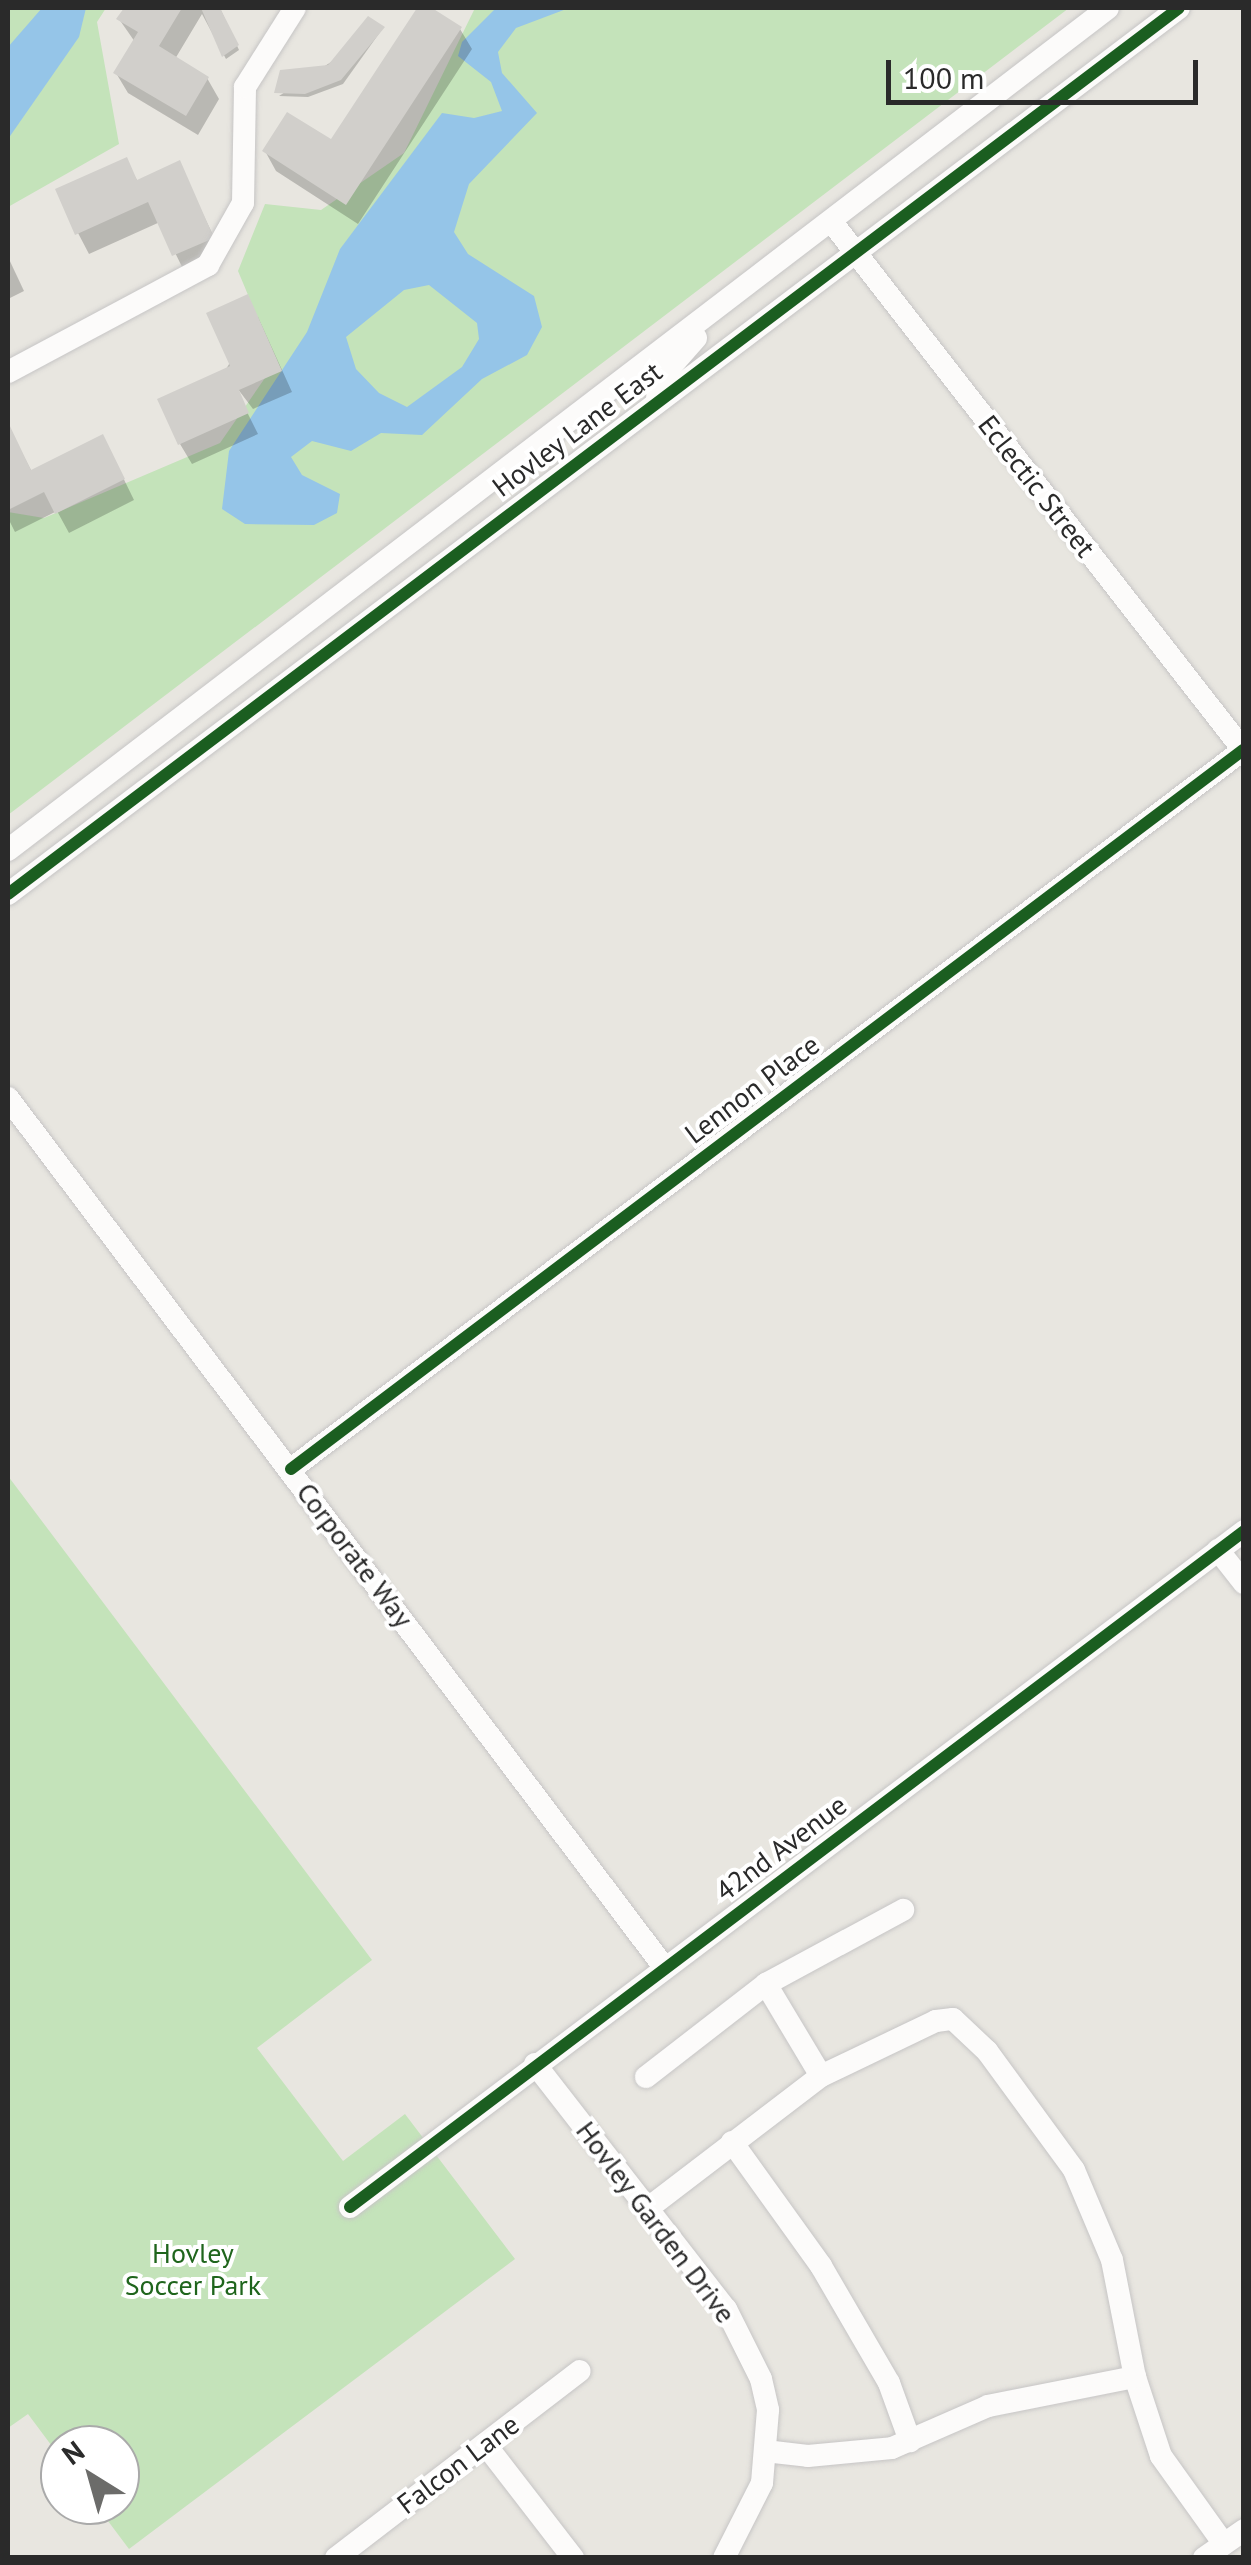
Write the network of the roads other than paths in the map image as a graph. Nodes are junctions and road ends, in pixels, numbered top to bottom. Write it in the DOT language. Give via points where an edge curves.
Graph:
graph roads {
  1 [pos="295,8"];
  2 [pos="1108,8"];
  3 [pos="1179,8"];
  4 [pos="831,221"];
  5 [pos="852,250"];
  6 [pos="731,297"];
  7 [pos="8,372"];
  8 [pos="657,399"];
  9 [pos="366,579"];
  10 [pos="268,696"];
  11 [pos="1243,750"];
  12 [pos="8,850"];
  13 [pos="8,894"];
  14 [pos="8,1098"];
  15 [pos="291,1469"];
  16 [pos="1244,1531"];
  17 [pos="1218,1550"];
  18 [pos="1244,1582"];
  19 [pos="903,1910"];
  20 [pos="664,1967"];
  21 [pos="766,1984"];
  22 [pos="535,2064"];
  23 [pos="821,2076"];
  24 [pos="646,2077"];
  25 [pos="732,2142"];
  26 [pos="350,2207"];
  27 [pos="647,2209"];
  28 [pos="580,2371"];
  29 [pos="1135,2377"];
  30 [pos="910,2442"];
  31 [pos="485,2444"];
  32 [pos="765,2451"];
  33 [pos="1234,2537"];
  34 [pos="336,2558"];
  35 [pos="573,2558"];
  36 [pos="724,2558"];
  37 [pos="1204,2558"];
  1 -- 7 [label="street" via="245,87 243,204 208,265"];
  2 -- 4 [label="street, Hovley Lane East"];
  3 -- 5 [label="street, Hovley Lane East"];
  4 -- 5 [label="street, Eclectic Street"];
  4 -- 6 [label="street, Hovley Lane East"];
  5 -- 8 [label="street, Hovley Lane East"];
  5 -- 11 [label="street, Eclectic Street"];
  6 -- 8 [label="street" via="658,380"];
  6 -- 9 [label="street, Hovley Lane East"];
  8 -- 10 [label="street, Hovley Lane East"];
  9 -- 10 [label="street" via="273,671"];
  9 -- 12 [label="street, Hovley Lane East"];
  10 -- 13 [label="street, Hovley Lane East"];
  11 -- 15 [label="street, Lennon Place"];
  14 -- 15 [label="street, Corporate Way"];
  15 -- 20 [label="street, Corporate Way"];
  16 -- 17 [label="street, 42nd Avenue"];
  17 -- 18 [label="street"];
  17 -- 20 [label="street, 42nd Avenue"];
  19 -- 21 [label="street"];
  20 -- 22 [label="street, 42nd Avenue"];
  21 -- 23 [label="street"];
  21 -- 24 [label="street"];
  22 -- 26 [label="street, 42nd Avenue"];
  22 -- 27 [label="street, Hovley Garden Drive"];
  23 -- 25 [label="street"];
  23 -- 29 [label="street" via="936,2020 953,2019 968,2029 1057,2143 1097,2216"];
  25 -- 27 [label="street"];
  25 -- 30 [label="street" via="821,2266 888,2383"];
  27 -- 32 [label="street, Hovley Garden Drive" via="746,2344 768,2410"];
  28 -- 31 [label="street, Falcon Lane"];
  29 -- 30 [label="street" via="1004,2401"];
  29 -- 33 [label="street" via="1161,2456"];
  30 -- 32 [label="street" via="834,2455"];
  31 -- 34 [label="street, Falcon Lane"];
  31 -- 35 [label="street"];
  32 -- 36 [label="street, Hovley Garden Drive" via="762,2483"];
  33 -- 37 [label="street"];
}
